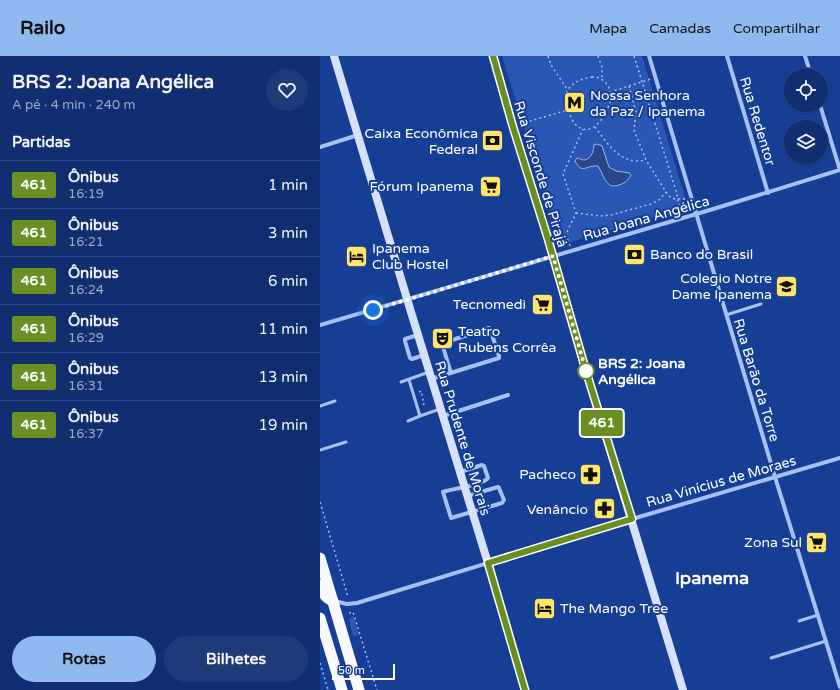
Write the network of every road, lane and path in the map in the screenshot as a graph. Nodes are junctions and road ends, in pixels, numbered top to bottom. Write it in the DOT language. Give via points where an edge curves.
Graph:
graph roads {
  1 [pos="334,56"];
  2 [pos="493,56"];
  3 [pos="548,56"];
  4 [pos="598,56"];
  5 [pos="634,56"];
  6 [pos="649,56"];
  7 [pos="727,56"];
  8 [pos="805,56"];
  9 [pos="809,68"];
  10 [pos="656,78"];
  11 [pos="602,79"];
  12 [pos="642,82"];
  13 [pos="629,86"];
  14 [pos="568,89"];
  15 [pos="610,92"];
  16 [pos="568,110"];
  17 [pos="822,112"];
  18 [pos="513,127"];
  19 [pos="595,127"];
  20 [pos="583,129"];
  21 [pos="358,135"];
  22 [pos="320,147"];
  23 [pos="646,160"];
  24 [pos="840,170"];
  25 [pos="666,192"];
  26 [pos="768,193"];
  27 [pos="692,199"];
  28 [pos="678,200"];
  29 [pos="576,213"];
  30 [pos="697,214"];
  31 [pos="683,218"];
  32 [pos="566,234"];
  33 [pos="548,239"];
  34 [pos="572,251"];
  35 [pos="553,256"];
  36 [pos="407,300"];
  37 [pos="761,304"];
  38 [pos="726,315"];
  39 [pos="320,325"];
  40 [pos="418,336"];
  41 [pos="424,356"];
  42 [pos="451,373"];
  43 [pos="430,376"];
  44 [pos="409,380"];
  45 [pos="401,382"];
  46 [pos="508,395"];
  47 [pos="336,401"];
  48 [pos="320,406"];
  49 [pos="442,412"];
  50 [pos="420,416"];
  51 [pos="408,421"];
  52 [pos="346,442"];
  53 [pos="320,450"];
  54 [pos="840,458"];
  55 [pos="460,472"];
  56 [pos="775,477"];
  57 [pos="464,487"];
  58 [pos="467,496"];
  59 [pos="320,502"];
  60 [pos="472,512"];
  61 [pos="632,519"];
  62 [pos="320,558"];
  63 [pos="488,563"];
  64 [pos="320,585"];
  65 [pos="345,598"];
  66 [pos="333,601"];
  67 [pos="349,613"];
  68 [pos="818,615"];
  69 [pos="320,618"];
  70 [pos="799,621"];
  71 [pos="826,641"];
  72 [pos="772,658"];
  73 [pos="320,663"];
  74 [pos="323,674"];
  75 [pos="320,675"];
  76 [pos="840,687"];
  77 [pos="328,690"];
  78 [pos="342,690"];
  79 [pos="359,690"];
  80 [pos="377,690"];
  81 [pos="525,690"];
  82 [pos="683,690"];
  1 -- 21 [label="main road, Rua Prudente de Morais"];
  2 -- 18 [label="main road, Rua Visconde de Pirajá"];
  3 -- 14 [label="path" via="551,65"];
  4 -- 11 [label="path" via="602,67"];
  5 -- 12 [label="path"];
  6 -- 10 [label="street, Rua Barão da Torre"];
  7 -- 26 [label="street, Rua Redentor"];
  8 -- 9 [label="street"];
  10 -- 12 [label="path"];
  10 -- 27 [label="street, Rua Barão da Torre"];
  11 -- 14 [label="path" via="587,78"];
  11 -- 15 [label="path"];
  12 -- 13 [label="path"];
  12 -- 28 [label="path"];
  13 -- 15 [label="path"];
  13 -- 23 [label="path" via="636,112 634,130"];
  14 -- 16 [label="path" via="565,99"];
  15 -- 19 [label="path" via="610,103 602,120"];
  16 -- 18 [label="path"];
  16 -- 20 [label="path" via="574,123"];
  17 -- 24 [label="street"];
  18 -- 33 [label="main road, Rua Visconde de Pirajá"];
  19 -- 20 [label="path"];
  19 -- 23 [label="path" via="611,148 622,157 633,161"];
  20 -- 29 [label="path" via="563,174"];
  21 -- 22 [label="street"];
  21 -- 36 [label="main road, Rua Prudente de Morais"];
  23 -- 25 [label="path"];
  24 -- 26 [label="street, Rua Joana Angélica"];
  25 -- 28 [label="path"];
  25 -- 29 [label="path" via="651,204 611,215"];
  26 -- 30 [label="street, Rua Joana Angélica"];
  27 -- 28 [label="path"];
  27 -- 30 [label="street, Rua Barão da Torre"];
  28 -- 31 [label="path"];
  29 -- 32 [label="path"];
  30 -- 31 [label="street, Rua Joana Angélica"];
  30 -- 38 [label="street, Rua Barão da Torre"];
  31 -- 34 [label="street, Rua Joana Angélica"];
  32 -- 33 [label="path"];
  32 -- 34 [label="path"];
  33 -- 35 [label="main road, Rua Visconde de Pirajá"];
  34 -- 35 [label="street, Rua Joana Angélica"];
  35 -- 36 [label="street, Rua Joana Angélica"];
  35 -- 61 [label="main road, Rua Visconde de Pirajá"];
  36 -- 39 [label="street, Rua Joana Angélica"];
  36 -- 40 [label="main road, Rua Prudente de Morais"];
  37 -- 38 [label="lane"];
  38 -- 56 [label="street, Rua Barão da Torre"];
  40 -- 41 [label="main road, Rua Prudente de Morais"];
  40 -- 41 [label="street" via="405,341 411,359"];
  41 -- 43 [label="main road, Rua Prudente de Morais"];
  42 -- 42 [label="street" via="499,358 490,329 443,344"];
  42 -- 43 [label="street"];
  43 -- 44 [label="lane"];
  43 -- 49 [label="main road, Rua Prudente de Morais"];
  44 -- 45 [label="lane"];
  44 -- 50 [label="lane"];
  46 -- 49 [label="street"];
  47 -- 48 [label="lane"];
  49 -- 50 [label="lane"];
  49 -- 55 [label="main road, Rua Prudente de Morais"];
  50 -- 51 [label="lane"];
  52 -- 53 [label="lane"];
  54 -- 56 [label="street, Rua Vinícius de Moraes"];
  55 -- 57 [label="main road, Rua Prudente de Morais"];
  55 -- 57 [label="street" via="482,465 488,478 486,481"];
  56 -- 61 [label="street, Rua Vinícius de Moraes"];
  56 -- 68 [label="street, Rua Barão da Torre"];
  57 -- 58 [label="main road, Rua Prudente de Morais"];
  57 -- 60 [label="street" via="443,493 452,518"];
  58 -- 60 [label="main road, Rua Prudente de Morais"];
  58 -- 60 [label="street" via="499,488 504,500 502,503"];
  59 -- 65 [label="path" via="349,597"];
  60 -- 63 [label="main road, Rua Prudente de Morais"];
  61 -- 63 [label="street, Rua Vinícius de Moraes"];
  61 -- 82 [label="main road, Rua Visconde de Pirajá"];
  62 -- 66 [label="highway"];
  63 -- 66 [label="street, Rua Vinícius de Moraes" via="356,603"];
  63 -- 81 [label="main road, Rua Prudente de Morais"];
  64 -- 66 [label="highway" via="325,596"];
  66 -- 79 [label="highway"];
  67 -- 80 [label="path" via="353,612"];
  68 -- 70 [label="lane"];
  68 -- 71 [label="street, Rua Barão da Torre"];
  69 -- 78 [label="highway"];
  71 -- 72 [label="lane"];
  71 -- 76 [label="street, Rua Barão da Torre"];
  73 -- 74 [label="path"];
  74 -- 75 [label="path"];
  74 -- 77 [label="path"];
}
